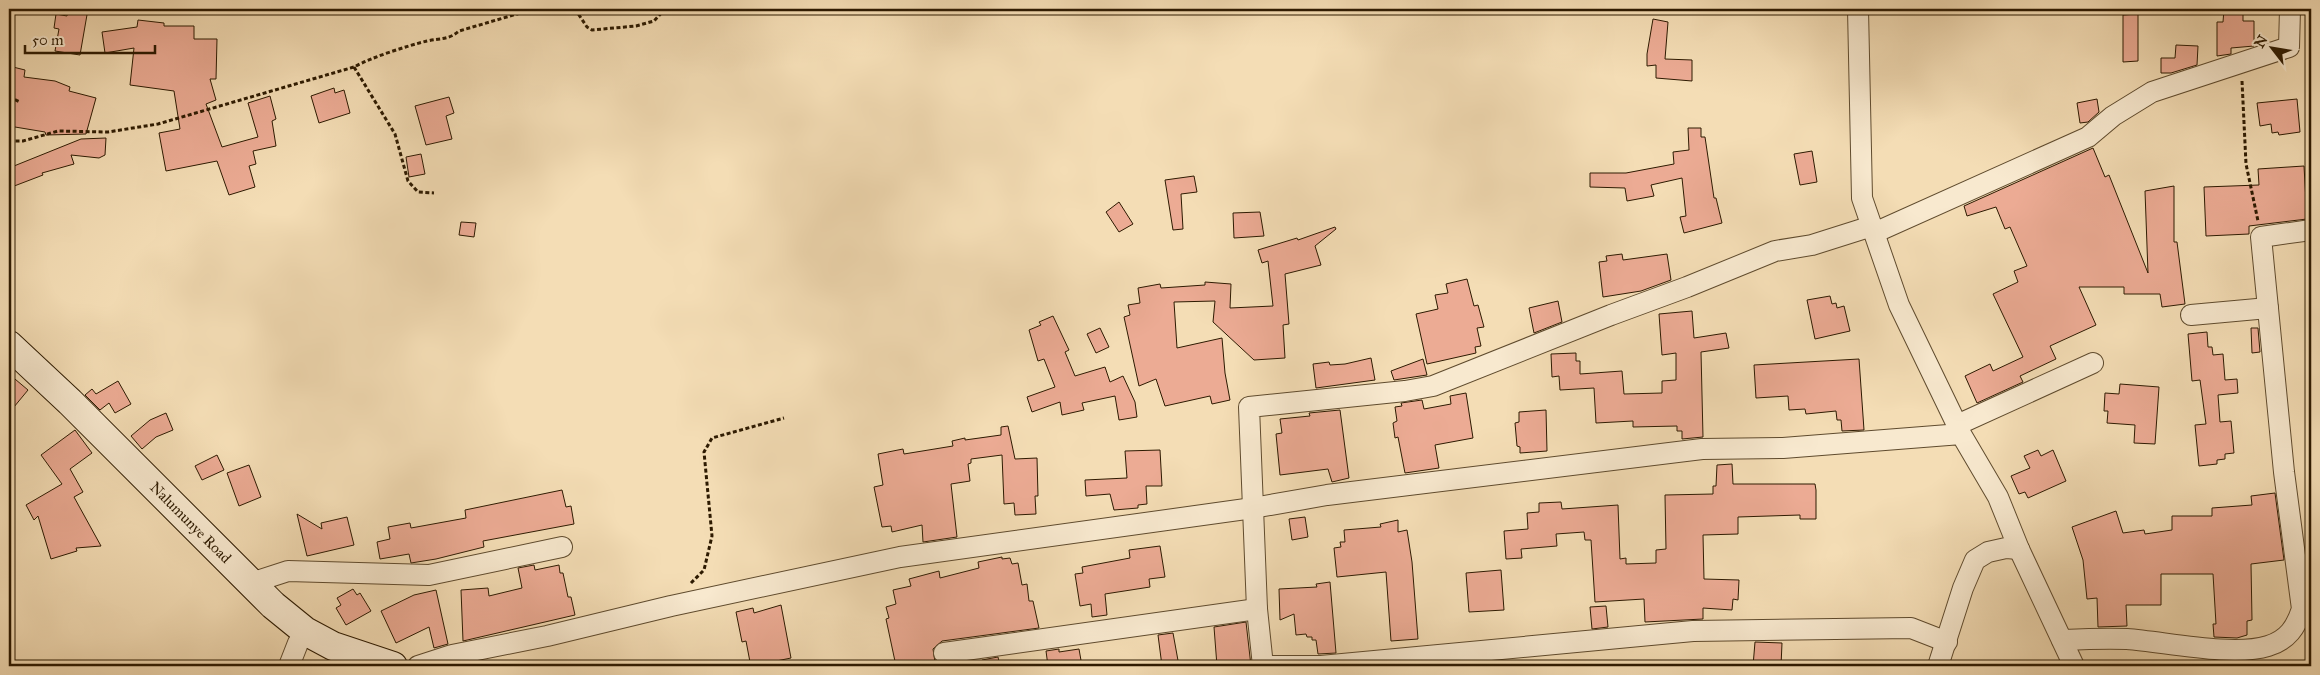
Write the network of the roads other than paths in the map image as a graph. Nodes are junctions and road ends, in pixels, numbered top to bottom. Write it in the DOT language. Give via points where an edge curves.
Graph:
graph roads {
  1 [pos="1858,9"];
  2 [pos="2290,9"];
  3 [pos="1873,230"];
  4 [pos="2311,230"];
  5 [pos="2268,308"];
  6 [pos="2191,315"];
  7 [pos="9,344"];
  8 [pos="2094,364"];
  9 [pos="1253,508"];
  10 [pos="562,547"];
  11 [pos="2019,549"];
  12 [pos="2305,572"];
  13 [pos="251,583"];
  14 [pos="1257,609"];
  15 [pos="305,631"];
  16 [pos="2062,640"];
  17 [pos="1947,642"];
  18 [pos="944,653"];
  19 [pos="289,666"];
  20 [pos="393,666"];
  21 [pos="418,666"];
  22 [pos="1263,666"];
  23 [pos="1938,666"];
  24 [pos="2074,666"];
  1 -- 3 [label="street" via="1862,198"];
  2 -- 3 [label="street" via="2289,47 2152,92 2113,116 2088,137"];
  3 -- 8 [label="street" via="1899,305 1957,425"];
  3 -- 9 [label="street" via="1775,251 1433,386 1249,407"];
  4 -- 5 [label="street" via="2261,237"];
  5 -- 6 [label="street"];
  5 -- 12 [label="street" via="2288,511"];
  7 -- 13 [label="street, Nalumunye Road"];
  9 -- 11 [label="street" via="1327,495 1702,449 1783,448 1961,434 1998,497"];
  9 -- 14 [label="street"];
  9 -- 21 [label="street" via="900,557 452,655"];
  10 -- 13 [label="street" via="428,575 288,571"];
  11 -- 16 [label="street"];
  11 -- 17 [label="street" via="1988,552 1975,560"];
  12 -- 16 [label="street" via="2297,626 2284,639 2268,646 2212,649 2127,639"];
  13 -- 15 [label="street, Nalumunye Road"];
  14 -- 18 [label="street"];
  14 -- 22 [label="street"];
  15 -- 19 [label="street"];
  15 -- 20 [label="street, Nalumunye Road" via="341,649"];
  16 -- 24 [label="street"];
  17 -- 22 [label="street" via="1911,628 1694,630 1321,666"];
  17 -- 23 [label="street"];
}
